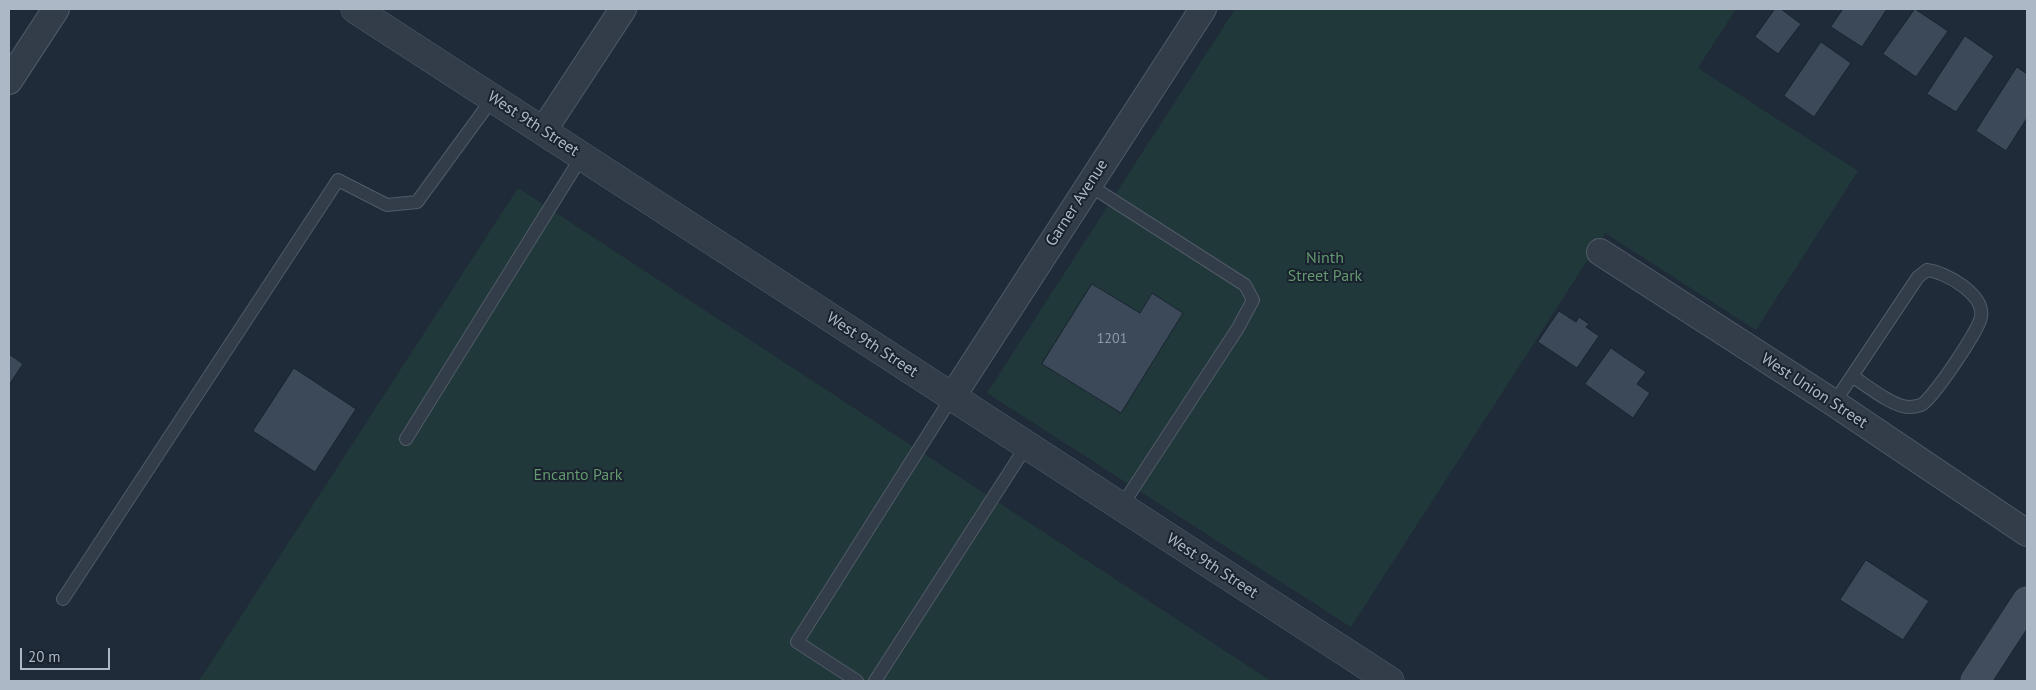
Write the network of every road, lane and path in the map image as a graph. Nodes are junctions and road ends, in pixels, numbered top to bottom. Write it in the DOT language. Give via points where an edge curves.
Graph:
graph roads {
  1 [pos="56,9"];
  2 [pos="355,9"];
  3 [pos="623,9"];
  4 [pos="1204,9"];
  5 [pos="9,81"];
  6 [pos="493,98"];
  7 [pos="543,131"];
  8 [pos="582,156"];
  9 [pos="1089,185"];
  10 [pos="1600,252"];
  11 [pos="1852,376"];
  12 [pos="952,397"];
  13 [pos="1834,403"];
  14 [pos="406,440"];
  15 [pos="1027,445"];
  16 [pos="1121,507"];
  17 [pos="2027,533"];
  18 [pos="63,599"];
  19 [pos="2027,601"];
  20 [pos="858,681"];
  21 [pos="875,681"];
  22 [pos="1390,681"];
  23 [pos="1975,681"];
  1 -- 5 [label="street"];
  2 -- 6 [label="street, West 9th Street"];
  3 -- 7 [label="street"];
  4 -- 9 [label="street, Garner Avenue"];
  6 -- 7 [label="street, West 9th Street"];
  6 -- 18 [label="lane" via="417,202 387,204 338,180"];
  7 -- 8 [label="street, West 9th Street"];
  8 -- 12 [label="street, West 9th Street"];
  8 -- 14 [label="lane"];
  9 -- 12 [label="street, Garner Avenue"];
  9 -- 16 [label="lane" via="1245,285 1253,300"];
  10 -- 13 [label="street, West Union Street"];
  11 -- 11 [label="lane" via="1918,277 1928,270 1937,271 1969,290 1979,302 1981,316 1974,333 1934,392 1920,405 1907,407 1888,400"];
  11 -- 13 [label="lane"];
  12 -- 15 [label="street, West 9th Street"];
  12 -- 20 [label="lane" via="798,642"];
  13 -- 17 [label="street, West Union Street"];
  15 -- 16 [label="street, West 9th Street"];
  15 -- 21 [label="lane"];
  16 -- 22 [label="street, West 9th Street"];
  19 -- 23 [label="main road"];
}
